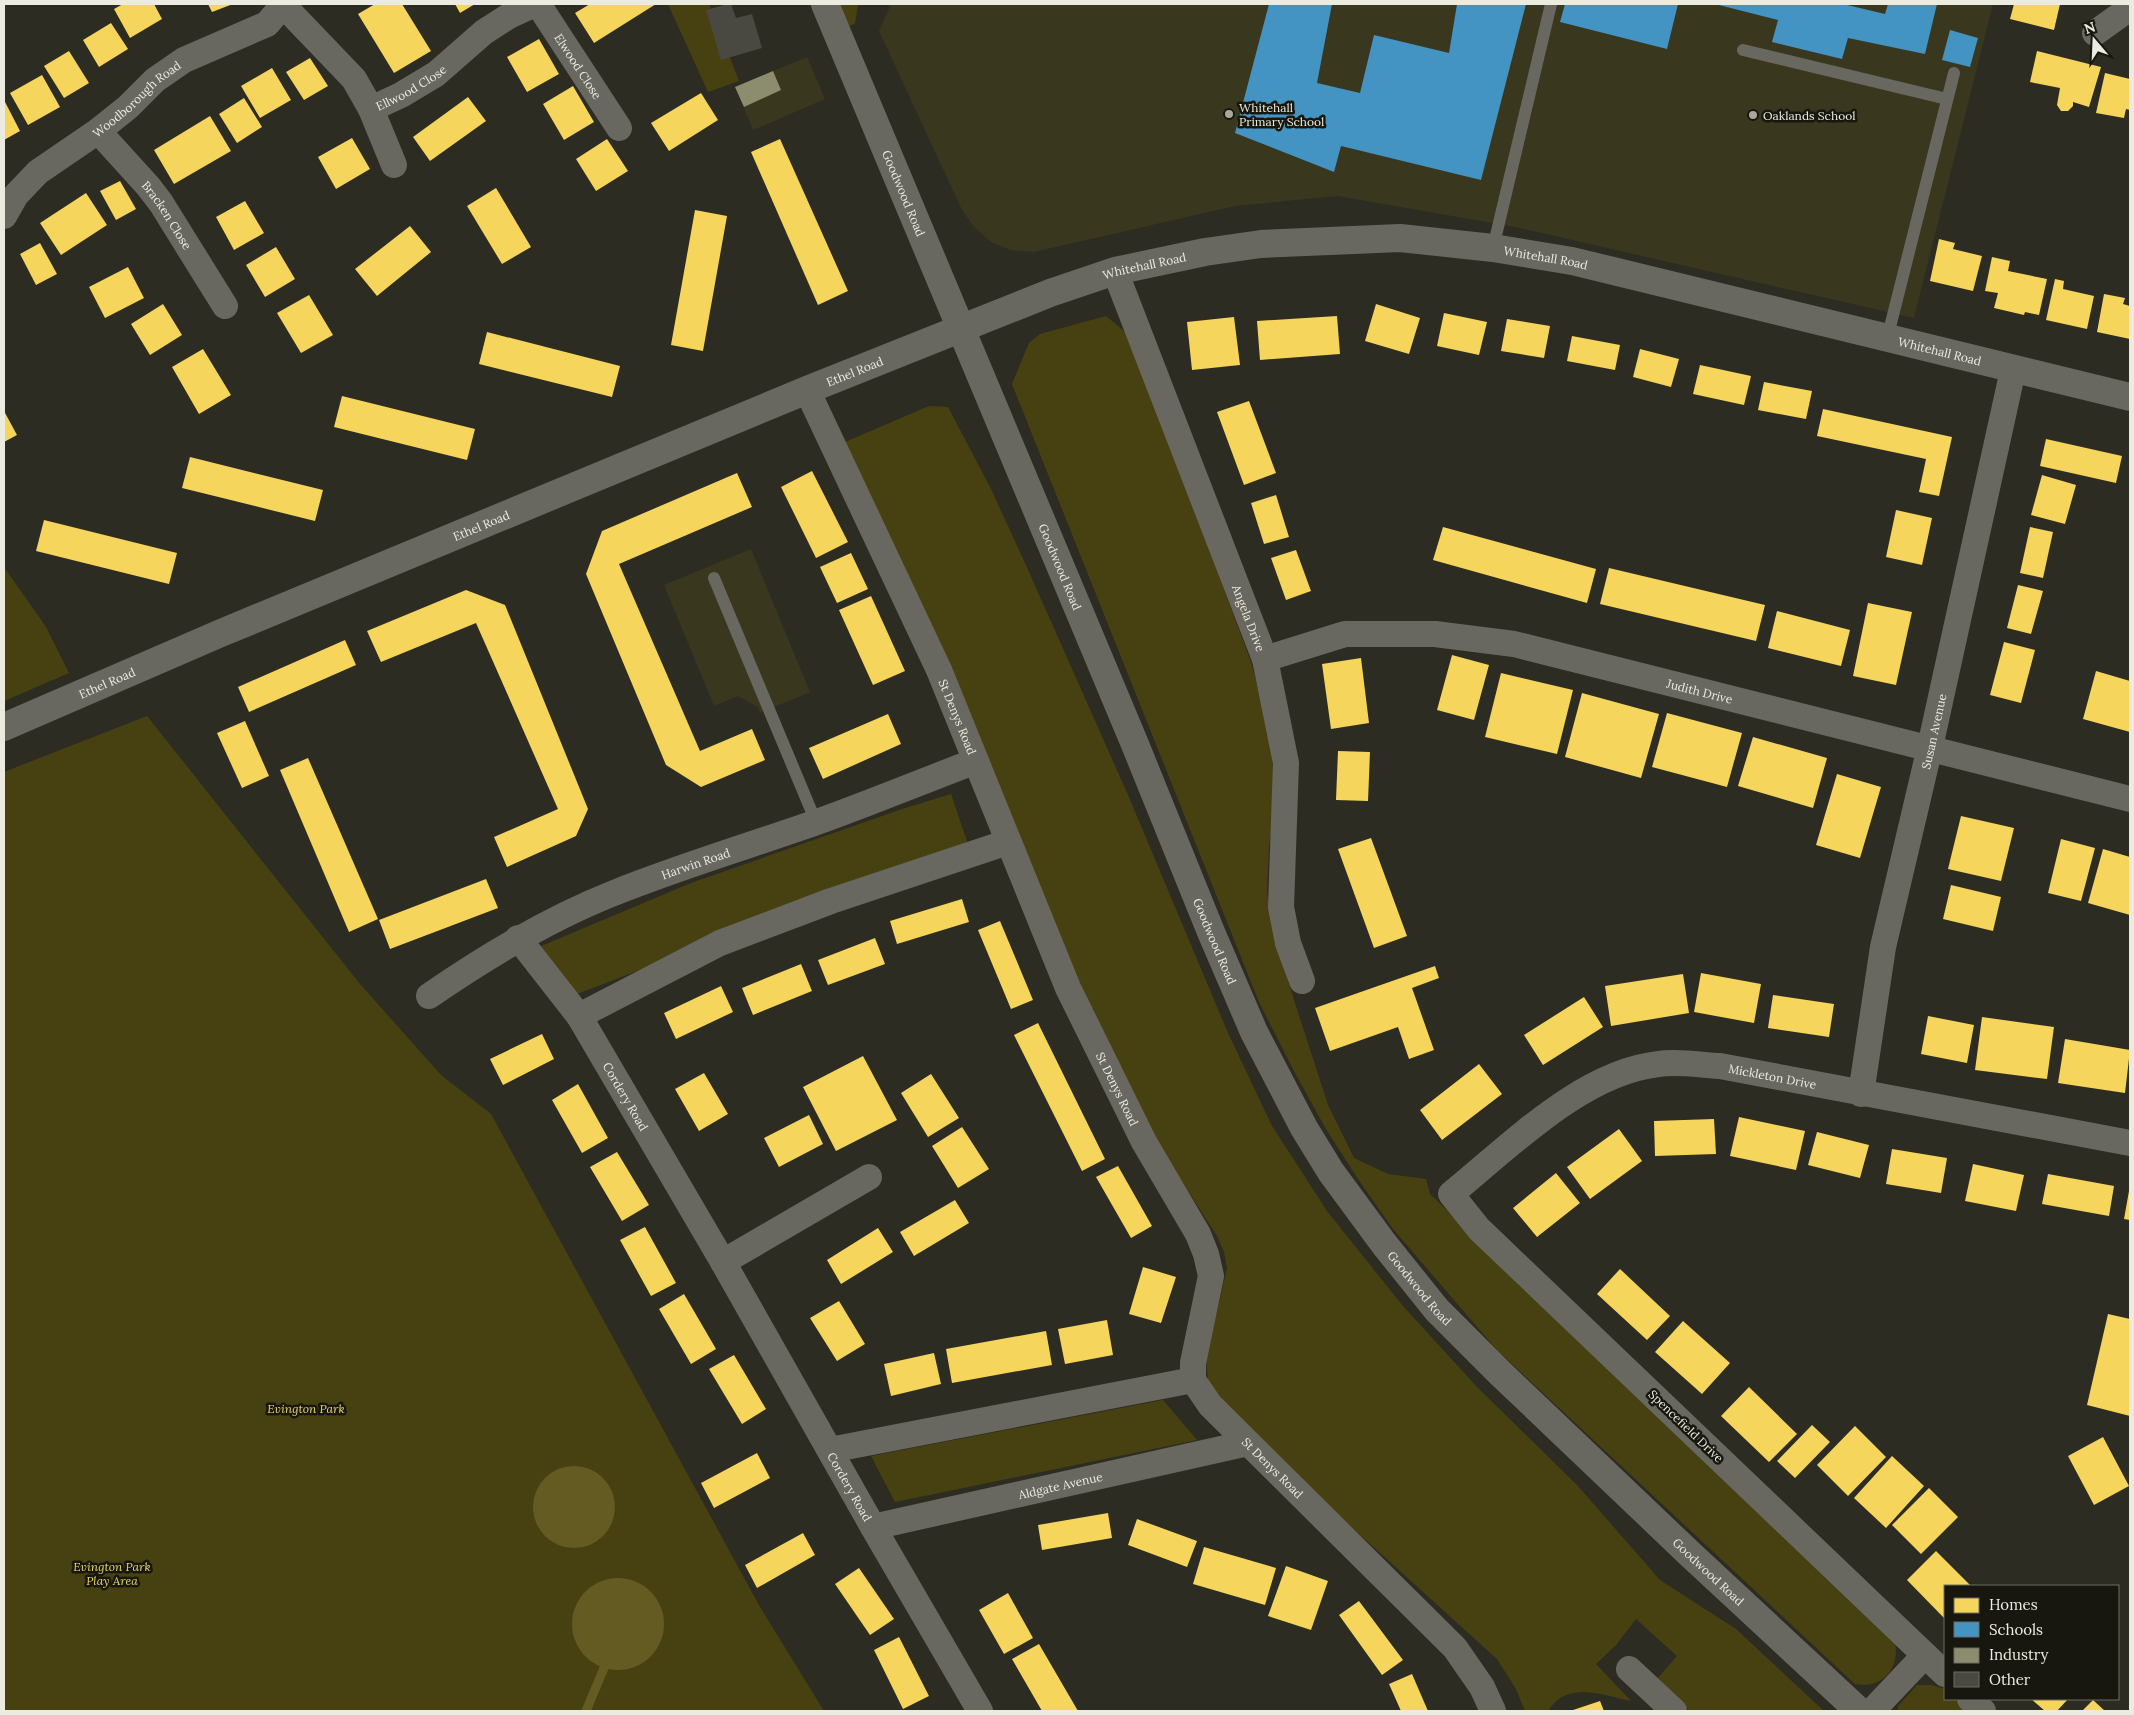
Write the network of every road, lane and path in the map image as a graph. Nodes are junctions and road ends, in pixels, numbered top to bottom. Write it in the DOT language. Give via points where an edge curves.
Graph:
graph roads {
  1 [pos="537,4"];
  2 [pos="825,4"];
  3 [pos="1551,4"];
  4 [pos="284,5"];
  5 [pos="2130,8"];
  6 [pos="2095,33"];
  7 [pos="1743,50"];
  8 [pos="1954,72"];
  9 [pos="1948,99"];
  10 [pos="371,109"];
  11 [pos="619,128"];
  12 [pos="98,131"];
  13 [pos="394,166"];
  14 [pos="8,199"];
  15 [pos="1493,248"];
  16 [pos="1115,271"];
  17 [pos="225,306"];
  18 [pos="960,329"];
  19 [pos="1887,339"];
  20 [pos="2013,370"];
  21 [pos="807,390"];
  22 [pos="2130,397"];
  23 [pos="714,578"];
  24 [pos="1265,659"];
  25 [pos="4,727"];
  26 [pos="1930,747"];
  27 [pos="976,761"];
  28 [pos="2130,799"];
  29 [pos="816,822"];
  30 [pos="1008,842"];
  31 [pos="518,938"];
  32 [pos="1302,981"];
  33 [pos="429,996"];
  34 [pos="579,1016"];
  35 [pos="1861,1094"];
  36 [pos="2130,1143"];
  37 [pos="869,1177"];
  38 [pos="1451,1194"];
  39 [pos="723,1262"];
  40 [pos="1193,1380"];
  41 [pos="1248,1443"];
  42 [pos="830,1450"];
  43 [pos="873,1527"];
  44 [pos="1926,1655"];
  45 [pos="1629,1669"];
  46 [pos="1944,1673"];
  47 [pos="1971,1700"];
  48 [pos="980,1711"];
  49 [pos="1493,1711"];
  50 [pos="1674,1711"];
  51 [pos="1859,1711"];
  52 [pos="1872,1711"];
  53 [pos="1983,1711"];
  1 -- 10 [label="street, Ellwood Close" via="484,32 436,74"];
  1 -- 11 [label="street, Elwood Close"];
  2 -- 18 [label="street, Goodwood Road"];
  3 -- 15 [label="lane"];
  4 -- 10 [label="street, Ellwood Close" via="354,78"];
  4 -- 12 [label="street, Woodborough Road" via="267,24 184,60 155,80"];
  5 -- 6 [label="street"];
  7 -- 9 [label="lane"];
  8 -- 9 [label="lane"];
  9 -- 19 [label="lane"];
  10 -- 13 [label="street"];
  12 -- 14 [label="street, Woodborough Road" via="38,172"];
  12 -- 17 [label="street, Bracken Close" via="152,192"];
  15 -- 16 [label="street, Whitehall Road" via="1400,238 1261,244"];
  15 -- 19 [label="street, Whitehall Road" via="1572,261"];
  16 -- 18 [label="street, Whitehall Road"];
  16 -- 24 [label="street, Angela Drive"];
  18 -- 21 [label="street, Ethel Road"];
  18 -- 51 [label="street, Goodwood Road" via="1250,1023 1304,1128 1331,1172 1437,1310 1655,1522"];
  19 -- 20 [label="street, Whitehall Road"];
  20 -- 22 [label="street, Whitehall Road"];
  20 -- 26 [label="street, Susan Avenue"];
  21 -- 25 [label="street, Ethel Road"];
  21 -- 27 [label="street, St Denys Road" via="939,670"];
  23 -- 29 [label="lane"];
  24 -- 26 [label="street, Judith Drive" via="1345,634 1435,634 1514,644"];
  24 -- 32 [label="street, Angela Drive" via="1286,763 1281,907 1288,942"];
  26 -- 28 [label="street, Judith Drive"];
  26 -- 35 [label="street, Susan Avenue" via="1882,947"];
  27 -- 29 [label="street, Harwin Road"];
  27 -- 30 [label="street, St Denys Road"];
  29 -- 31 [label="street, Harwin Road" via="710,856 612,893"];
  30 -- 34 [label="street" via="831,901 720,943"];
  30 -- 40 [label="street, St Denys Road" via="1068,988 1144,1142 1198,1234 1206,1254 1211,1276 1193,1363"];
  31 -- 33 [label="street, Harwin Road"];
  31 -- 34 [label="street, Cordery Road"];
  34 -- 39 [label="street, Cordery Road"];
  35 -- 36 [label="street, Mickleton Drive"];
  35 -- 38 [label="street, Mickleton Drive" via="1720,1066 1659,1063 1612,1074 1555,1108"];
  37 -- 39 [label="street"];
  38 -- 44 [label="street, Spencefield Drive" via="1479,1229"];
  39 -- 42 [label="street, Cordery Road"];
  40 -- 41 [label="street, St Denys Road" via="1210,1405"];
  40 -- 42 [label="street"];
  41 -- 43 [label="street, Aldgate Avenue"];
  41 -- 49 [label="street, St Denys Road" via="1455,1648 1482,1687"];
  42 -- 43 [label="street, Cordery Road"];
  43 -- 48 [label="street, Cordery Road"];
  44 -- 46 [label="street, Spencefield Drive"];
  44 -- 52 [label="street"];
  45 -- 50 [label="street"];
  47 -- 53 [label="street"];
}
